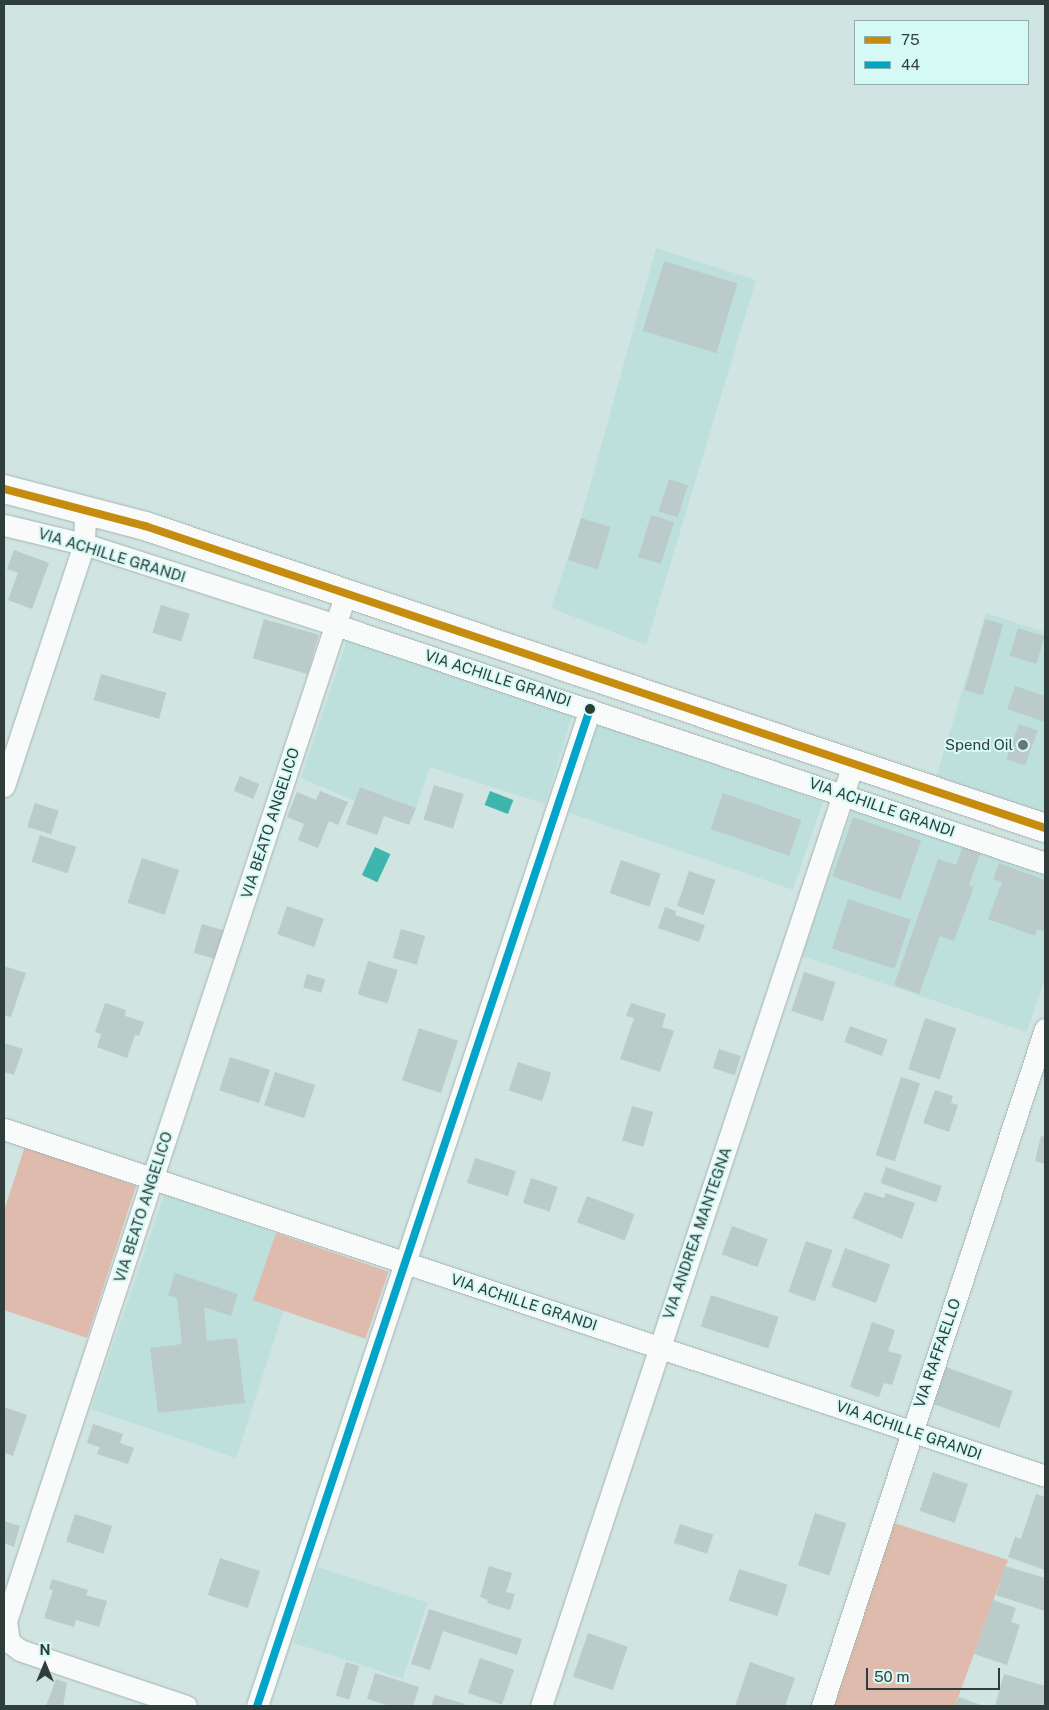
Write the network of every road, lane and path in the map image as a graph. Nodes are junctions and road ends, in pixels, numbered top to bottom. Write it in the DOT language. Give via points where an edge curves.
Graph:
graph roads {
  1 [pos="4,489"];
  2 [pos="85,508"];
  3 [pos="4,525"];
  4 [pos="84,544"];
  5 [pos="346,593"];
  6 [pos="336,625"];
  7 [pos="590,709"];
  8 [pos="854,762"];
  9 [pos="4,786"];
  10 [pos="845,793"];
  11 [pos="1005,815"];
  12 [pos="1045,828"];
  13 [pos="994,845"];
  14 [pos="1045,863"];
  15 [pos="1045,1029"];
  16 [pos="4,1129"];
  17 [pos="152,1179"];
  18 [pos="405,1264"];
  19 [pos="659,1345"];
  20 [pos="911,1431"];
  21 [pos="1045,1476"];
  22 [pos="186,1706"];
  23 [pos="257,1706"];
  24 [pos="542,1706"];
  25 [pos="822,1706"];
  1 -- 2 [label="main road"];
  2 -- 4 [label="street"];
  2 -- 5 [label="main road"];
  3 -- 4 [label="street, VIA ACHILLE GRANDI"];
  4 -- 6 [label="street, VIA ACHILLE GRANDI"];
  4 -- 9 [label="street"];
  5 -- 6 [label="street, VIA BEATO ANGELICO"];
  5 -- 8 [label="main road"];
  6 -- 7 [label="street, VIA ACHILLE GRANDI"];
  6 -- 17 [label="street, VIA BEATO ANGELICO"];
  7 -- 10 [label="street, VIA ACHILLE GRANDI"];
  7 -- 18 [label="street"];
  8 -- 10 [label="street, VIA ANDREA MANTEGNA"];
  8 -- 11 [label="main road"];
  10 -- 13 [label="street, VIA ACHILLE GRANDI"];
  10 -- 19 [label="street, VIA ANDREA MANTEGNA"];
  11 -- 12 [label="main road"];
  11 -- 13 [label="street"];
  13 -- 14 [label="street, VIA ACHILLE GRANDI"];
  15 -- 20 [label="street, VIA RAFFAELLO"];
  16 -- 17 [label="street, VIA ACHILLE GRANDI"];
  17 -- 18 [label="street, VIA ACHILLE GRANDI"];
  17 -- 22 [label="street, VIA BEATO ANGELICO" via="5,1631 9,1642 20,1650"];
  18 -- 19 [label="street, VIA ACHILLE GRANDI"];
  18 -- 23 [label="street"];
  19 -- 20 [label="street, VIA ACHILLE GRANDI"];
  19 -- 24 [label="street, VIA ANDREA MANTEGNA"];
  20 -- 21 [label="street, VIA ACHILLE GRANDI"];
  20 -- 25 [label="street, VIA RAFFAELLO"];
}
